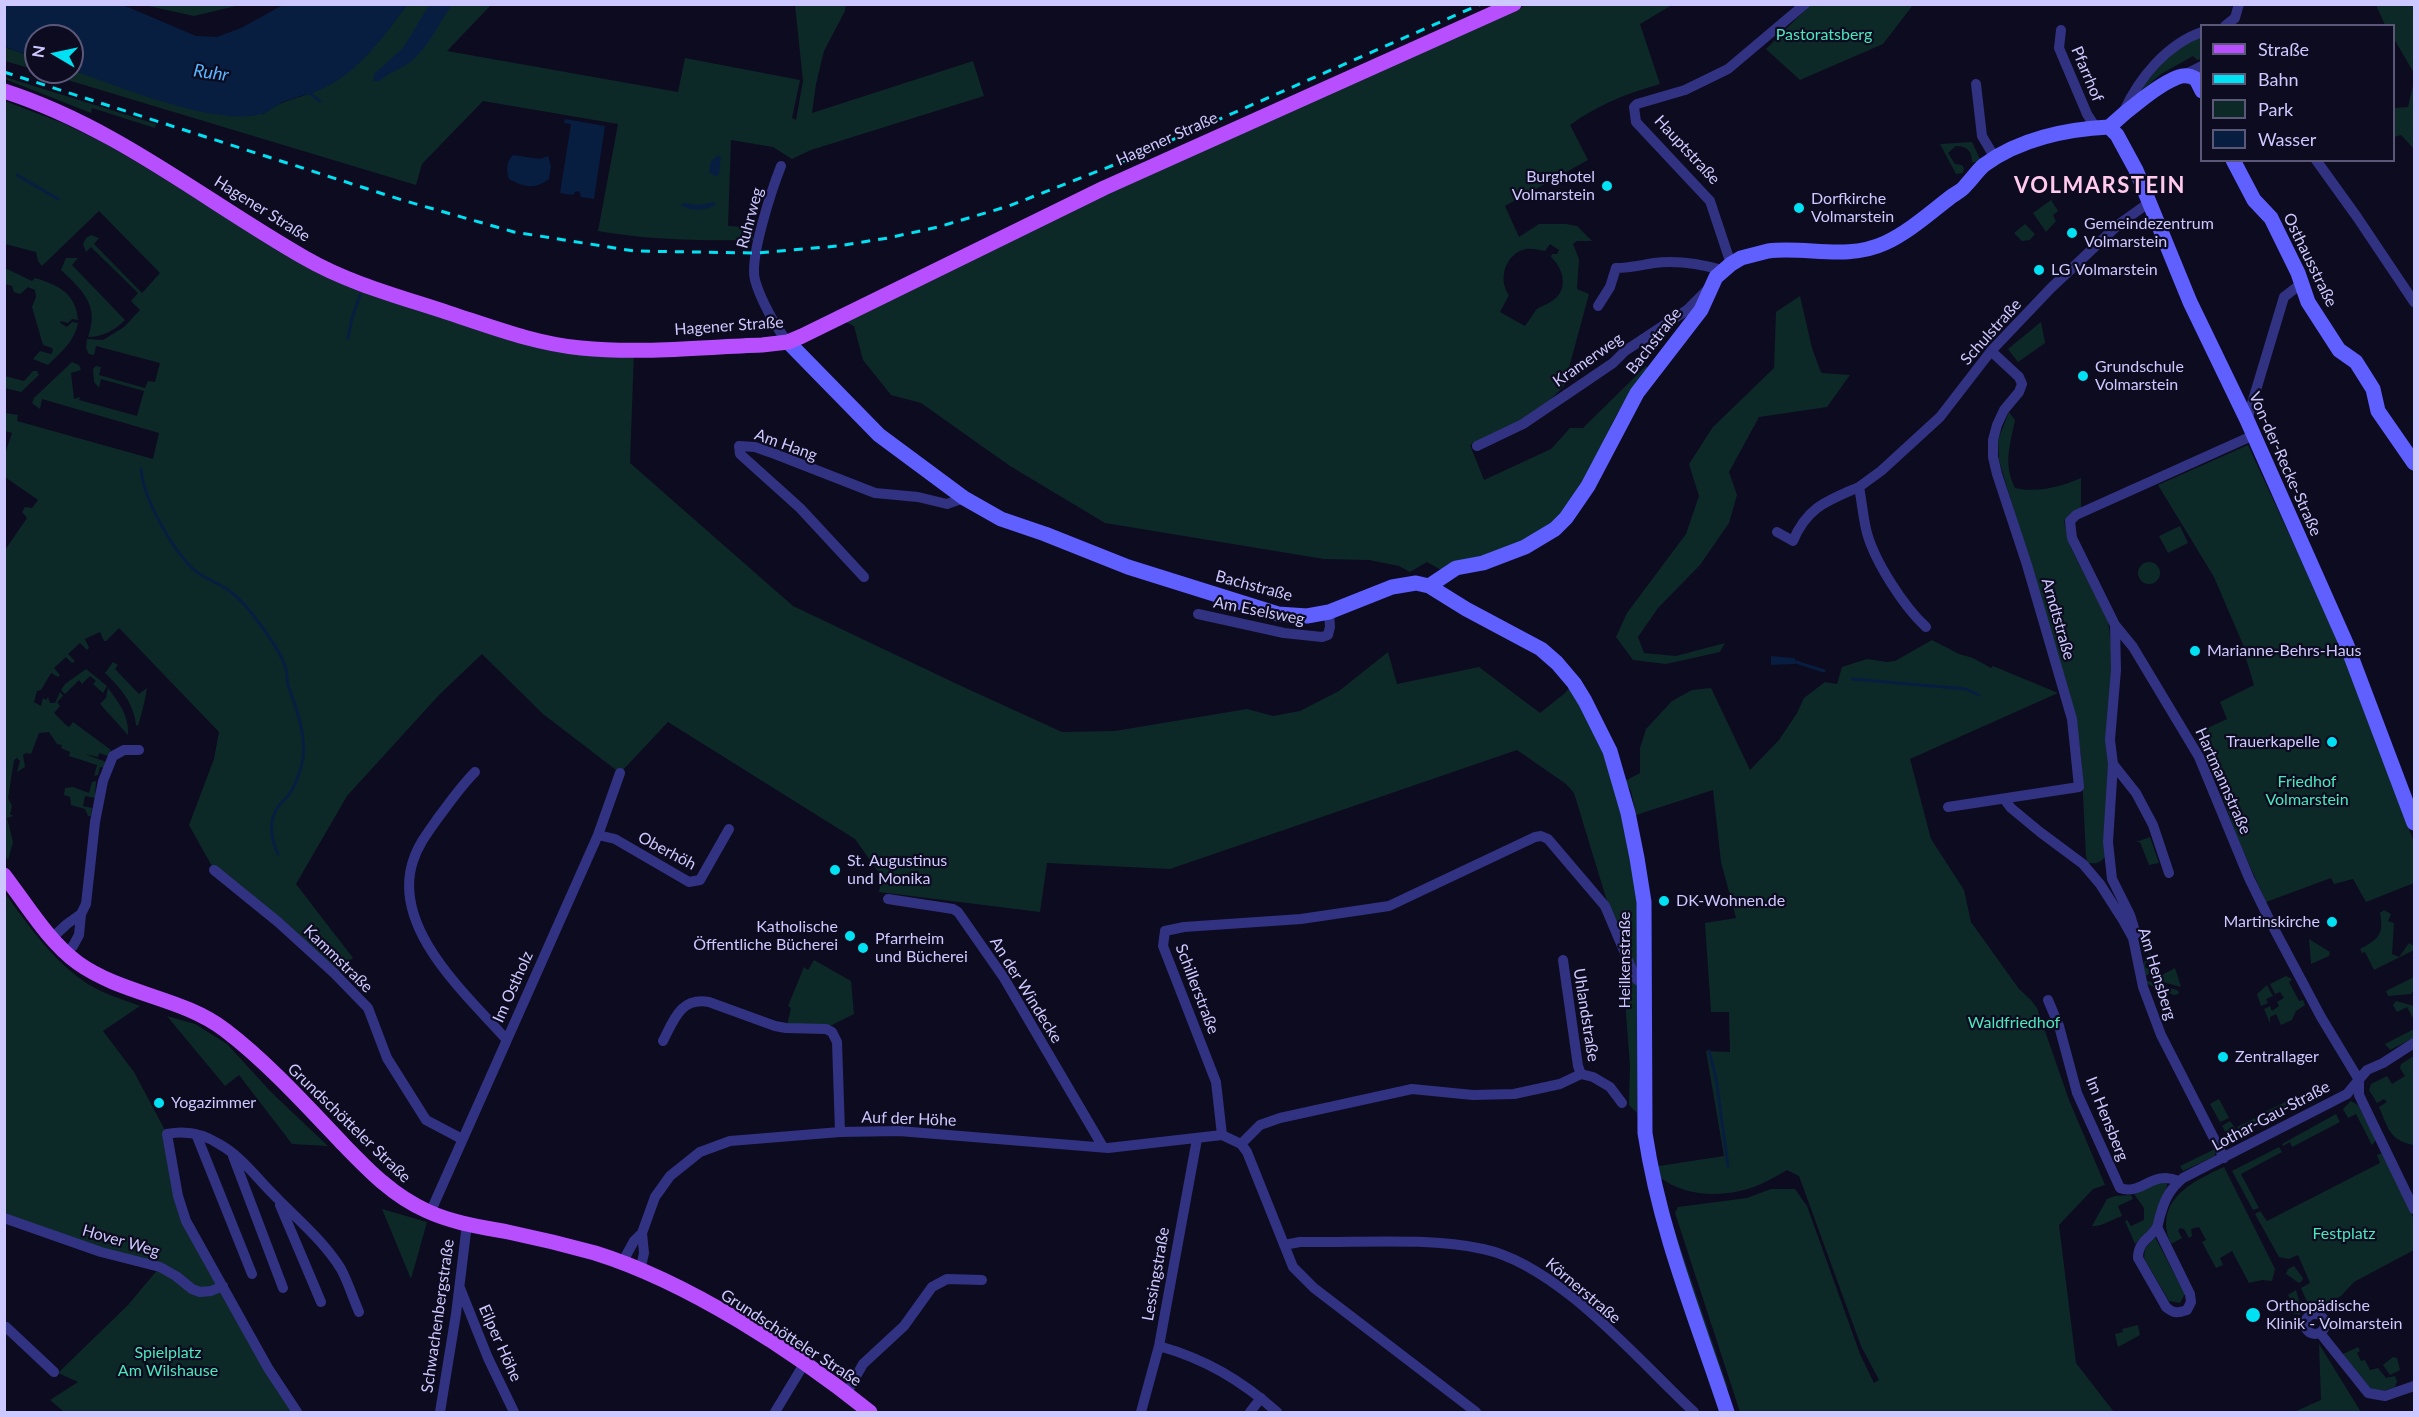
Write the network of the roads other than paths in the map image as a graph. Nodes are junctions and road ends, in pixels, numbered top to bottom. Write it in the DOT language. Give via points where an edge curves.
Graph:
graph roads {
  1 [pos="1514,4"];
  2 [pos="1805,4"];
  3 [pos="2239,4"];
  4 [pos="2228,24"];
  5 [pos="2061,30"];
  6 [pos="2200,33"];
  7 [pos="2200,67"];
  8 [pos="2184,75"];
  9 [pos="1976,84"];
  10 [pos="2200,87"];
  11 [pos="4,92"];
  12 [pos="2123,114"];
  13 [pos="2103,128"];
  14 [pos="1995,158"];
  15 [pos="2234,162"];
  16 [pos="2317,162"];
  17 [pos="781,166"];
  18 [pos="2150,202"];
  19 [pos="1726,267"];
  20 [pos="2302,283"];
  21 [pos="1709,288"];
  22 [pos="2415,302"];
  23 [pos="1598,306"];
  24 [pos="788,342"];
  25 [pos="1991,351"];
  26 [pos="2247,420"];
  27 [pos="2254,435"];
  28 [pos="1477,446"];
  29 [pos="2415,463"];
  30 [pos="1859,487"];
  31 [pos="964,498"];
  32 [pos="1778,532"];
  33 [pos="864,577"];
  34 [pos="1429,586"];
  35 [pos="1329,612"];
  36 [pos="1198,614"];
  37 [pos="2115,626"];
  38 [pos="1926,627"];
  39 [pos="139,750"];
  40 [pos="2114,764"];
  41 [pos="475,772"];
  42 [pos="620,773"];
  43 [pos="2004,799"];
  44 [pos="1948,807"];
  45 [pos="2415,823"];
  46 [pos="729,829"];
  47 [pos="598,835"];
  48 [pos="214,870"];
  49 [pos="2169,873"];
  50 [pos="4,875"];
  51 [pos="888,899"];
  52 [pos="81,915"];
  53 [pos="52,937"];
  54 [pos="66,952"];
  55 [pos="2137,958"];
  56 [pos="1563,960"];
  57 [pos="1643,984"];
  58 [pos="2048,1000"];
  59 [pos="506,1039"];
  60 [pos="663,1041"];
  61 [pos="2415,1043"];
  62 [pos="1581,1074"];
  63 [pos="2359,1080"];
  64 [pos="1622,1103"];
  65 [pos="840,1132"];
  66 [pos="196,1134"];
  67 [pos="1221,1135"];
  68 [pos="462,1139"];
  69 [pos="1197,1139"];
  70 [pos="1242,1144"];
  71 [pos="1103,1147"];
  72 [pos="231,1153"];
  73 [pos="2224,1158"];
  74 [pos="2179,1182"];
  75 [pos="278,1199"];
  76 [pos="2415,1209"];
  77 [pos="430,1213"];
  78 [pos="4,1218"];
  79 [pos="467,1224"];
  80 [pos="2157,1227"];
  81 [pos="642,1233"];
  82 [pos="1284,1245"];
  83 [pos="622,1263"];
  84 [pos="640,1271"];
  85 [pos="252,1274"];
  86 [pos="982,1280"];
  87 [pos="459,1285"];
  88 [pos="223,1286"];
  89 [pos="283,1288"];
  90 [pos="321,1302"];
  91 [pos="359,1312"];
  92 [pos="5,1328"];
  93 [pos="2320,1333"];
  94 [pos="1159,1346"];
  95 [pos="804,1364"];
  96 [pos="54,1372"];
  97 [pos="2415,1386"];
  98 [pos="846,1394"];
  99 [pos="1261,1398"];
  100 [pos="297,1413"];
  101 [pos="440,1413"];
  102 [pos="514,1413"];
  103 [pos="776,1413"];
  104 [pos="870,1413"];
  105 [pos="1141,1413"];
  106 [pos="1250,1413"];
  107 [pos="1277,1413"];
  108 [pos="1476,1413"];
  109 [pos="1694,1413"];
  110 [pos="1728,1413"];
  1 -- 24 [label="main road, Hagener Straße" via="1104,188"];
  2 -- 19 [label="street, Hauptstraße" via="1728,69 1685,90 1634,107 1636,122 1710,201"];
  3 -- 4 [label="street" via="2235,18"];
  5 -- 13 [label="street, Pfarrhof" via="2059,48 2087,114"];
  6 -- 12 [label="street" via="2163,56 2131,97"];
  7 -- 8 [label="street"];
  8 -- 10 [label="street" via="2196,79"];
  8 -- 12 [label="street"];
  9 -- 14 [label="street" via="1982,136"];
  11 -- 24 [label="main road, Hagener Straße" via="68,115 110,136 326,269 477,322 546,342 608,350"];
  12 -- 13 [label="street"];
  13 -- 14 [label="street" via="2044,137"];
  13 -- 18 [label="street, Von-der-Recke-Straße" via="2118,135"];
  14 -- 19 [label="street" via="1971,177 1966,186 1883,244 1838,254 1768,250"];
  15 -- 20 [label="street, Osthausstraße" via="2254,200 2271,218"];
  16 -- 22 [label="street"];
  17 -- 24 [label="street, Ruhrweg" via="754,266 755,279 778,331"];
  18 -- 25 [label="street, Schulstraße" via="2084,256"];
  18 -- 26 [label="street, Von-der-Recke-Straße" via="2190,302"];
  19 -- 21 [label="street, Bachstraße"];
  19 -- 23 [label="street" via="1656,263 1616,268"];
  20 -- 26 [label="street" via="2284,297"];
  20 -- 29 [label="street, Osthausstraße" via="2318,318 2339,350 2356,362 2373,388 2378,411"];
  21 -- 28 [label="street, Kramerweg" via="1688,310 1613,363 1523,424"];
  21 -- 34 [label="street, Bachstraße" via="1701,310 1637,393 1588,486 1566,518 1525,547 1483,563 1456,568"];
  24 -- 31 [label="street, Bachstraße" via="879,435"];
  25 -- 30 [label="street, Schulstraße" via="1940,417"];
  25 -- 43 [label="street, Arndtstraße" via="2022,384 1997,425 1994,457 2072,719 2079,787"];
  26 -- 27 [label="street, Von-der-Recke-Straße"];
  27 -- 37 [label="street, Hartmannstraße" via="2070,521 2072,538"];
  27 -- 45 [label="street, Von-der-Recke-Straße" via="2346,643"];
  30 -- 32 [label="street, Schulstraße" via="1809,513 1793,542"];
  30 -- 38 [label="street" via="1876,555 1915,617"];
  31 -- 33 [label="street, Am Hang" via="947,504 874,494 775,454 739,446 738,452 800,508"];
  31 -- 35 [label="street, Bachstraße" via="1001,519 1204,591 1278,614 1307,616"];
  34 -- 35 [label="street, Bachstraße" via="1416,583 1392,587"];
  34 -- 57 [label="street, Heilkenstraße" via="1541,649 1574,683 1585,701 1610,751 1637,858 1644,902"];
  35 -- 36 [label="street, Am Eselsweg" via="1328,635 1322,637"];
  37 -- 40 [label="street" via="2110,740"];
  37 -- 63 [label="street, Hartmannstraße" via="2133,647 2199,757 2271,923"];
  39 -- 52 [label="street" via="124,750 114,756 103,781 90,881"];
  40 -- 49 [label="street" via="2153,825"];
  40 -- 55 [label="street" via="2109,863 2138,940"];
  41 -- 59 [label="street" via="461,785 417,851 411,870 410,903 418,926 441,964"];
  42 -- 47 [label="street, Im Ostholz"];
  43 -- 44 [label="street, Arndtstraße"];
  43 -- 55 [label="street, Am Hensberg" via="2086,867 2123,920 2133,938"];
  46 -- 47 [label="street, Oberhöh" via="696,883 615,839"];
  47 -- 59 [label="street, Im Ostholz"];
  48 -- 68 [label="street, Kammstraße" via="278,922 368,1008 387,1058 422,1115 429,1124"];
  50 -- 53 [label="main road, Grundschötteler Straße"];
  51 -- 71 [label="street, An der Windecke" via="958,912 1004,978"];
  52 -- 53 [label="street"];
  52 -- 54 [label="street" via="79,935"];
  53 -- 54 [label="main road, Grundschötteler Straße"];
  54 -- 77 [label="main road, Grundschötteler Straße" via="114,982 188,1008 226,1031 378,1179 406,1201"];
  55 -- 73 [label="street, Am Hensberg" via="2161,1035"];
  56 -- 62 [label="street, Uhlandstraße"];
  57 -- 67 [label="street, Schillerstraße" via="1636,978 1605,906 1548,839 1541,836 1389,906 1302,919 1165,931 1163,946 1216,1082"];
  57 -- 110 [label="street, Heilkenstraße" via="1645,1133 1652,1178 1665,1230"];
  58 -- 74 [label="street, Im Hensberg" via="2077,1093 2120,1188 2132,1190 2162,1177"];
  59 -- 68 [label="street, Im Ostholz"];
  60 -- 65 [label="street" via="678,1011 696,1001 786,1028 832,1032 837,1042"];
  61 -- 63 [label="street, Lothar-Gau-Straße" via="2367,1070"];
  62 -- 64 [label="street" via="1610,1088"];
  62 -- 70 [label="street" via="1560,1084 1514,1094 1473,1095 1412,1089 1280,1118 1254,1130"];
  63 -- 73 [label="street, Lothar-Gau-Straße" via="2347,1094"];
  63 -- 76 [label="street, Hartmannstraße" via="2359,1095"];
  65 -- 71 [label="street, Auf der Höhe" via="916,1131"];
  65 -- 81 [label="street, Auf der Höhe" via="740,1139 711,1147 670,1176 655,1197"];
  66 -- 72 [label="street"];
  66 -- 85 [label="street"];
  66 -- 88 [label="street" via="167,1134 186,1221"];
  67 -- 69 [label="street, Auf der Höhe"];
  67 -- 70 [label="street"];
  68 -- 77 [label="street, Im Ostholz"];
  69 -- 71 [label="street, Auf der Höhe"];
  69 -- 94 [label="street, Lessingstraße"];
  70 -- 82 [label="street"];
  72 -- 75 [label="street"];
  72 -- 89 [label="street"];
  73 -- 74 [label="street, Lothar-Gau-Straße"];
  74 -- 80 [label="street" via="2169,1193"];
  75 -- 90 [label="street"];
  75 -- 91 [label="street" via="332,1257"];
  77 -- 79 [label="main road, Grundschötteler Straße"];
  78 -- 88 [label="street, Hover Weg" via="160,1268 200,1292"];
  79 -- 83 [label="main road, Grundschötteler Straße" via="572,1247"];
  79 -- 87 [label="street, Schwachenbergstraße"];
  80 -- 80 [label="street" via="2142,1242 2138,1258 2166,1307 2179,1313 2187,1310 2190,1294"];
  81 -- 83 [label="street, Auf der Höhe"];
  81 -- 84 [label="street, Auf der Höhe" via="644,1253"];
  82 -- 108 [label="street" via="1293,1267 1314,1288"];
  82 -- 109 [label="street, Körnerstraße" via="1436,1244 1483,1248 1524,1263 1572,1297"];
  83 -- 84 [label="main road, Grundschötteler Straße"];
  84 -- 95 [label="main road, Grundschötteler Straße" via="705,1303"];
  86 -- 98 [label="street" via="947,1279 932,1287 904,1326 863,1364"];
  87 -- 101 [label="street, Schwachenbergstraße"];
  87 -- 102 [label="street, Eilper Höhe"];
  88 -- 100 [label="street"];
  92 -- 96 [label="street"];
  93 -- 97 [label="street" via="2368,1393 2385,1396"];
  94 -- 99 [label="street" via="1191,1355"];
  94 -- 105 [label="street, Lessingstraße"];
  95 -- 98 [label="main road, Grundschötteler Straße"];
  95 -- 103 [label="street"];
  98 -- 104 [label="main road, Grundschötteler Straße"];
  99 -- 106 [label="street"];
  99 -- 107 [label="street"];
}
